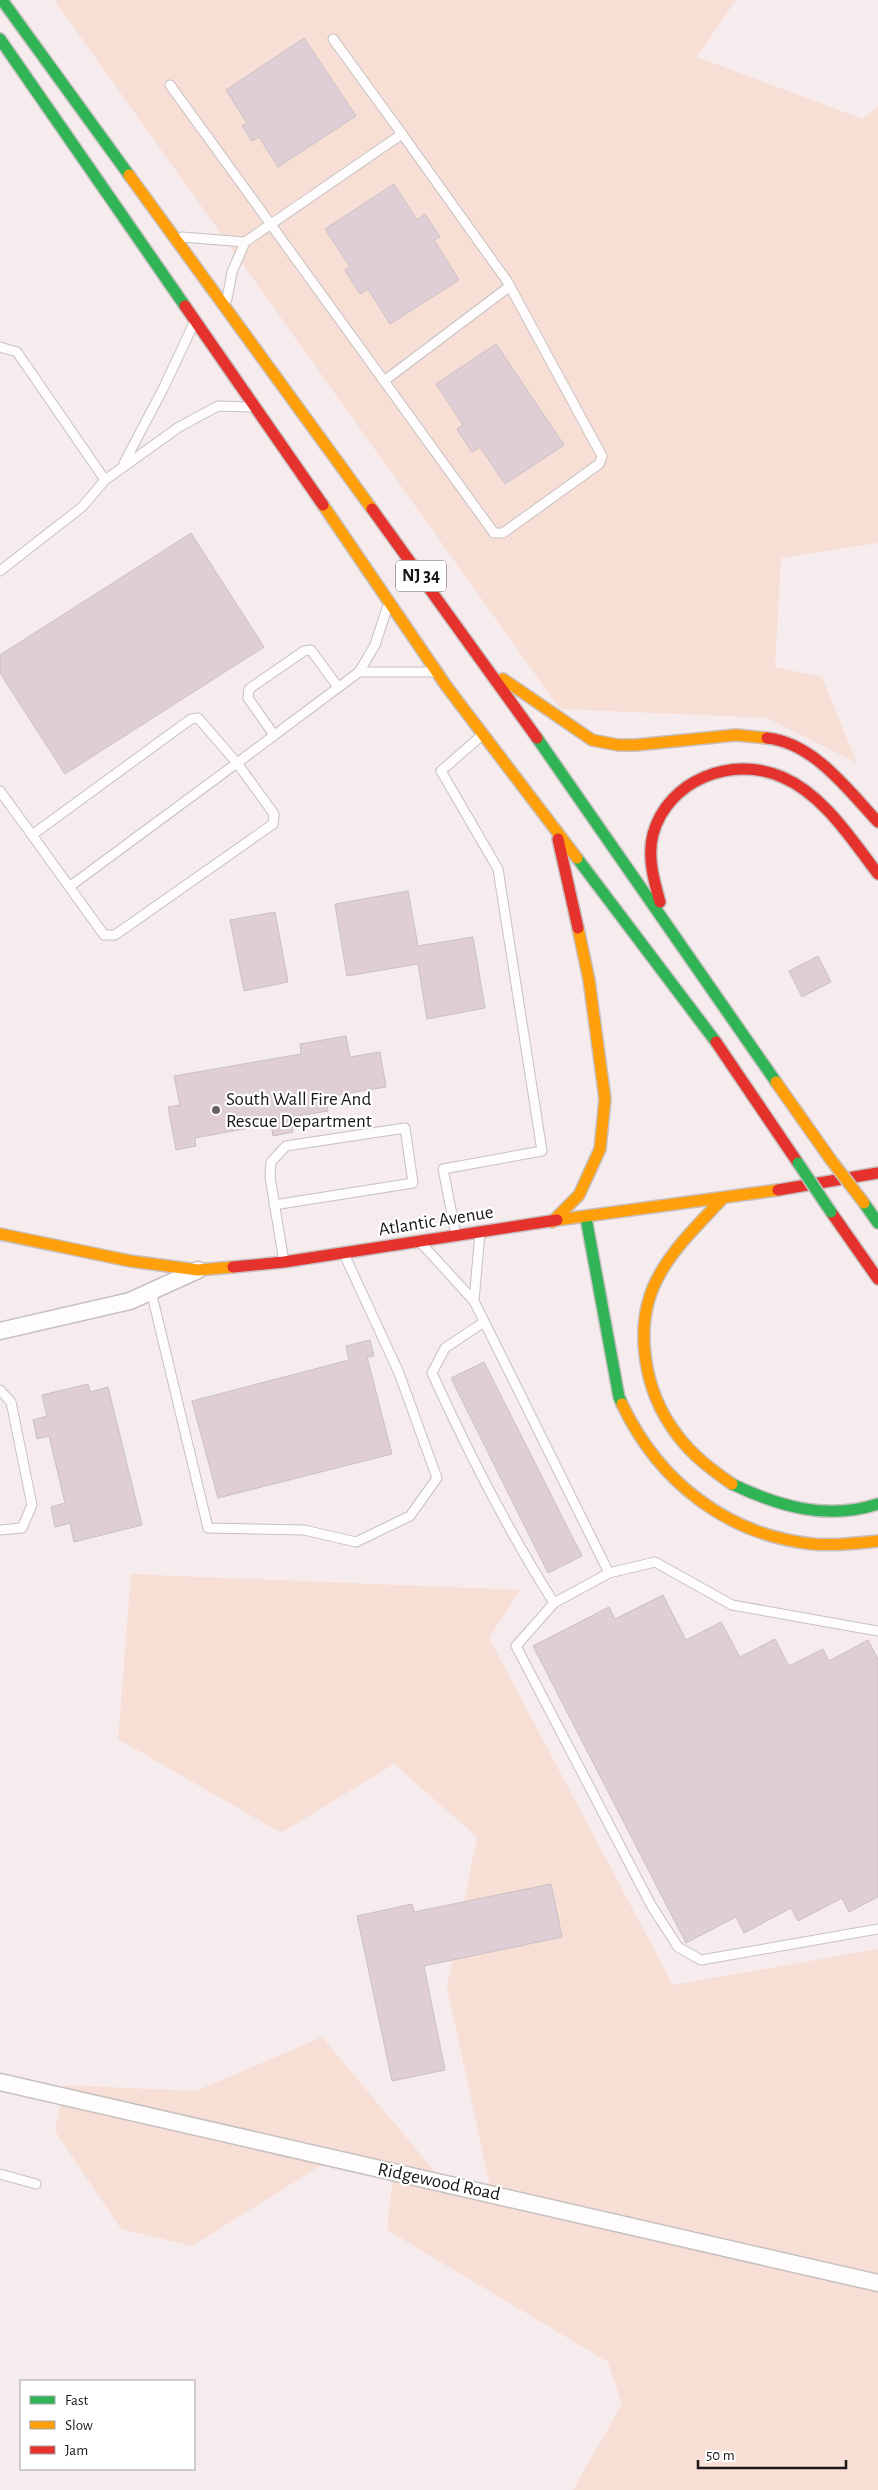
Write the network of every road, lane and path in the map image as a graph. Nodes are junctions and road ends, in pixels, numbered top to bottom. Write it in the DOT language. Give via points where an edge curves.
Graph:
graph roads {
  1 [pos="2,0"];
  2 [pos="333,39"];
  3 [pos="0,40"];
  4 [pos="170,85"];
  5 [pos="402,134"];
  6 [pos="270,225"];
  7 [pos="174,237"];
  8 [pos="246,242"];
  9 [pos="510,286"];
  10 [pos="225,307"];
  11 [pos="195,320"];
  12 [pos="0,347"];
  13 [pos="384,381"];
  14 [pos="255,407"];
  15 [pos="124,465"];
  16 [pos="105,480"];
  17 [pos="0,571"];
  18 [pos="389,600"];
  19 [pos="490,670"];
  20 [pos="359,672"];
  21 [pos="437,672"];
  22 [pos="338,687"];
  23 [pos="274,735"];
  24 [pos="483,735"];
  25 [pos="237,763"];
  26 [pos="0,791"];
  27 [pos="878,822"];
  28 [pos="556,830"];
  29 [pos="32,835"];
  30 [pos="878,874"];
  31 [pos="69,887"];
  32 [pos="666,923"];
  33 [pos="878,1173"];
  34 [pos="722,1199"];
  35 [pos="274,1205"];
  36 [pos="586,1218"];
  37 [pos="552,1222"];
  38 [pos="878,1223"];
  39 [pos="481,1232"];
  40 [pos="0,1234"];
  41 [pos="456,1235"];
  42 [pos="419,1241"];
  43 [pos="344,1253"];
  44 [pos="284,1262"];
  45 [pos="198,1270"];
  46 [pos="878,1279"];
  47 [pos="151,1292"];
  48 [pos="474,1301"];
  49 [pos="484,1322"];
  50 [pos="0,1331"];
  51 [pos="0,1390"];
  52 [pos="878,1504"];
  53 [pos="0,1530"];
  54 [pos="878,1541"];
  55 [pos="609,1573"];
  56 [pos="554,1603"];
  57 [pos="878,1631"];
  58 [pos="878,1929"];
  59 [pos="0,2082"];
  60 [pos="0,2174"];
  61 [pos="36,2184"];
  62 [pos="878,2283"];
  1 -- 7 [label="main road, NJ 34"];
  2 -- 5 [label="lane"];
  3 -- 11 [label="main road, NJ 34"];
  4 -- 6 [label="lane"];
  5 -- 6 [label="lane"];
  5 -- 9 [label="lane"];
  6 -- 8 [label="lane"];
  6 -- 13 [label="lane"];
  7 -- 8 [label="lane"];
  7 -- 10 [label="main road, NJ 34"];
  8 -- 10 [label="lane" via="232,272"];
  9 -- 13 [label="lane"];
  9 -- 13 [label="lane" via="602,456 599,464 503,533 494,533"];
  10 -- 19 [label="main road, NJ 34"];
  11 -- 14 [label="main road, NJ 34"];
  11 -- 15 [label="lane"];
  12 -- 16 [label="lane" via="17,352"];
  14 -- 15 [label="lane" via="218,406"];
  14 -- 18 [label="main road, NJ 34"];
  15 -- 16 [label="lane"];
  16 -- 17 [label="lane" via="82,507"];
  18 -- 20 [label="lane" via="375,645"];
  18 -- 21 [label="main road, NJ 34"];
  19 -- 27 [label="main road" via="592,740 636,745 736,735 774,739 802,751 828,769"];
  19 -- 32 [label="main road, NJ 34"];
  20 -- 21 [label="lane"];
  20 -- 22 [label="lane"];
  21 -- 24 [label="main road, NJ 34"];
  22 -- 23 [label="lane"];
  22 -- 23 [label="lane" via="310,650 249,689 248,698"];
  23 -- 25 [label="lane"];
  24 -- 28 [label="main road, NJ 34"];
  24 -- 41 [label="lane" via="441,771 498,869 542,1151 443,1169"];
  25 -- 29 [label="lane" via="198,718 191,720"];
  25 -- 31 [label="lane"];
  25 -- 31 [label="lane" via="274,814 273,824 115,934 104,935"];
  26 -- 29 [label="lane"];
  28 -- 37 [label="main road" via="589,980 605,1099 600,1149 579,1195"];
  28 -- 46 [label="main road, NJ 34, bridge" via="706,1028"];
  29 -- 31 [label="lane"];
  30 -- 32 [label="main road" via="850,837 795,784 770,771 750,767 729,768 690,783 671,800 661,815 653,835 650,871"];
  32 -- 38 [label="main road, NJ 34, bridge"];
  33 -- 34 [label="main road, Atlantic Avenue"];
  34 -- 36 [label="main road, Atlantic Avenue"];
  34 -- 52 [label="main road" via="665,1265 649,1298 643,1353 652,1395 667,1423 693,1455 741,1490 790,1508 814,1512 838,1513"];
  35 -- 35 [label="lane" via="271,1162 286,1146 405,1128 413,1183"];
  35 -- 44 [label="lane"];
  36 -- 37 [label="main road, Atlantic Avenue"];
  36 -- 54 [label="main road" via="619,1397 628,1420 657,1463 700,1502 752,1530 812,1544"];
  37 -- 39 [label="main road, Atlantic Avenue"];
  39 -- 41 [label="main road, Atlantic Avenue"];
  39 -- 48 [label="lane"];
  40 -- 45 [label="main road, Atlantic Avenue" via="130,1261"];
  41 -- 42 [label="main road, Atlantic Avenue"];
  42 -- 43 [label="main road, Atlantic Avenue"];
  42 -- 48 [label="lane"];
  43 -- 44 [label="main road, Atlantic Avenue"];
  43 -- 47 [label="lane" via="399,1374 437,1478 410,1516 356,1542 304,1530 208,1528"];
  44 -- 45 [label="main road, Atlantic Avenue"];
  45 -- 47 [label="street"];
  47 -- 50 [label="street" via="130,1301"];
  48 -- 49 [label="lane"];
  49 -- 55 [label="lane"];
  49 -- 56 [label="lane" via="444,1348 432,1373 470,1456 528,1563"];
  51 -- 53 [label="lane" via="11,1402 32,1505 22,1528"];
  55 -- 56 [label="lane"];
  55 -- 57 [label="lane" via="656,1562 732,1605"];
  56 -- 58 [label="lane" via="516,1646 651,1906 678,1947 701,1960"];
  59 -- 62 [label="street, Ridgewood Road"];
  60 -- 61 [label="lane"];
}
